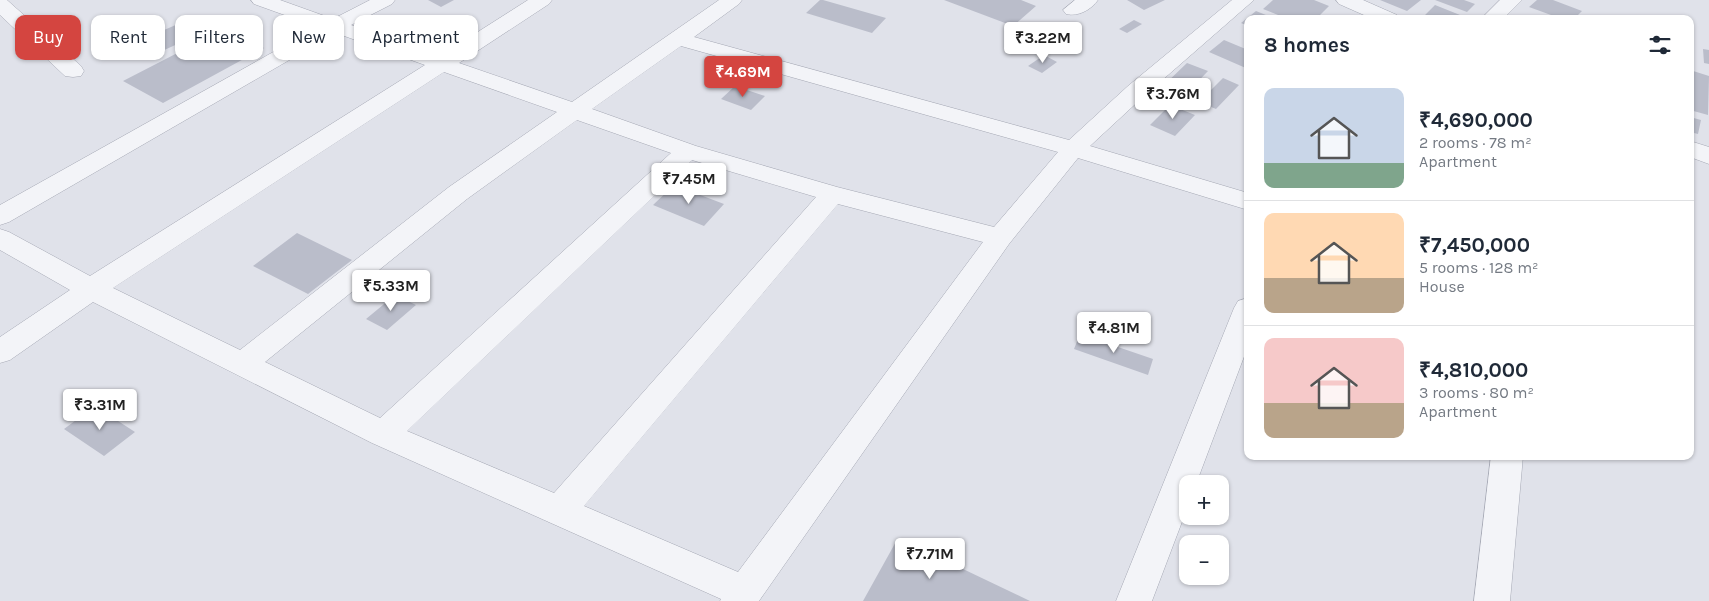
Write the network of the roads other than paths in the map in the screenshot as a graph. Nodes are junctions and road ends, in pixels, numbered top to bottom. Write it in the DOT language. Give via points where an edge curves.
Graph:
graph roads {
  1 [pos="261,0"];
  2 [pos="385,0"];
  3 [pos="542,0"];
  4 [pos="732,0"];
  5 [pos="1244,0"];
  6 [pos="1512,0"];
  7 [pos="0,4"];
  8 [pos="1356,9"];
  9 [pos="303,15"];
  10 [pos="1376,15"];
  11 [pos="1495,15"];
  12 [pos="344,21"];
  13 [pos="344,30"];
  14 [pos="676,38"];
  15 [pos="274,60"];
  16 [pos="441,65"];
  17 [pos="73,71"];
  18 [pos="576,111"];
  19 [pos="1073,149"];
  20 [pos="1694,150"];
  21 [pos="688,151"];
  22 [pos="1709,156"];
  23 [pos="833,194"];
  24 [pos="1244,201"];
  25 [pos="0,216"];
  26 [pos="0,238"];
  27 [pos="1000,238"];
  28 [pos="91,290"];
  29 [pos="1244,318"];
  30 [pos="0,352"];
  31 [pos="243,364"];
  32 [pos="383,434"];
  33 [pos="1508,460"];
  34 [pos="558,512"];
  35 [pos="741,596"];
  36 [pos="1134,601"];
  37 [pos="1492,601"];
  1 -- 9 [label="street"];
  2 -- 12 [label="street"];
  3 -- 16 [label="street"];
  4 -- 14 [label="street"];
  5 -- 19 [label="street"];
  6 -- 11 [label="street"];
  7 -- 17 [label="street"];
  8 -- 10 [label="street"];
  13 -- 16 [label="street"];
  14 -- 18 [label="street"];
  14 -- 19 [label="street"];
  15 -- 25 [label="street"];
  16 -- 18 [label="street"];
  16 -- 28 [label="street"];
  18 -- 21 [label="street"];
  18 -- 31 [label="street" via="458,193"];
  19 -- 24 [label="street"];
  19 -- 27 [label="street"];
  20 -- 22 [label="street"];
  21 -- 23 [label="street"];
  21 -- 32 [label="street"];
  23 -- 27 [label="street"];
  23 -- 34 [label="street"];
  26 -- 28 [label="street"];
  27 -- 35 [label="street"];
  28 -- 30 [label="street"];
  28 -- 31 [label="street"];
  29 -- 36 [label="street"];
  31 -- 32 [label="street"];
  32 -- 34 [label="street"];
  33 -- 37 [label="street"];
  34 -- 35 [label="street"];
}
